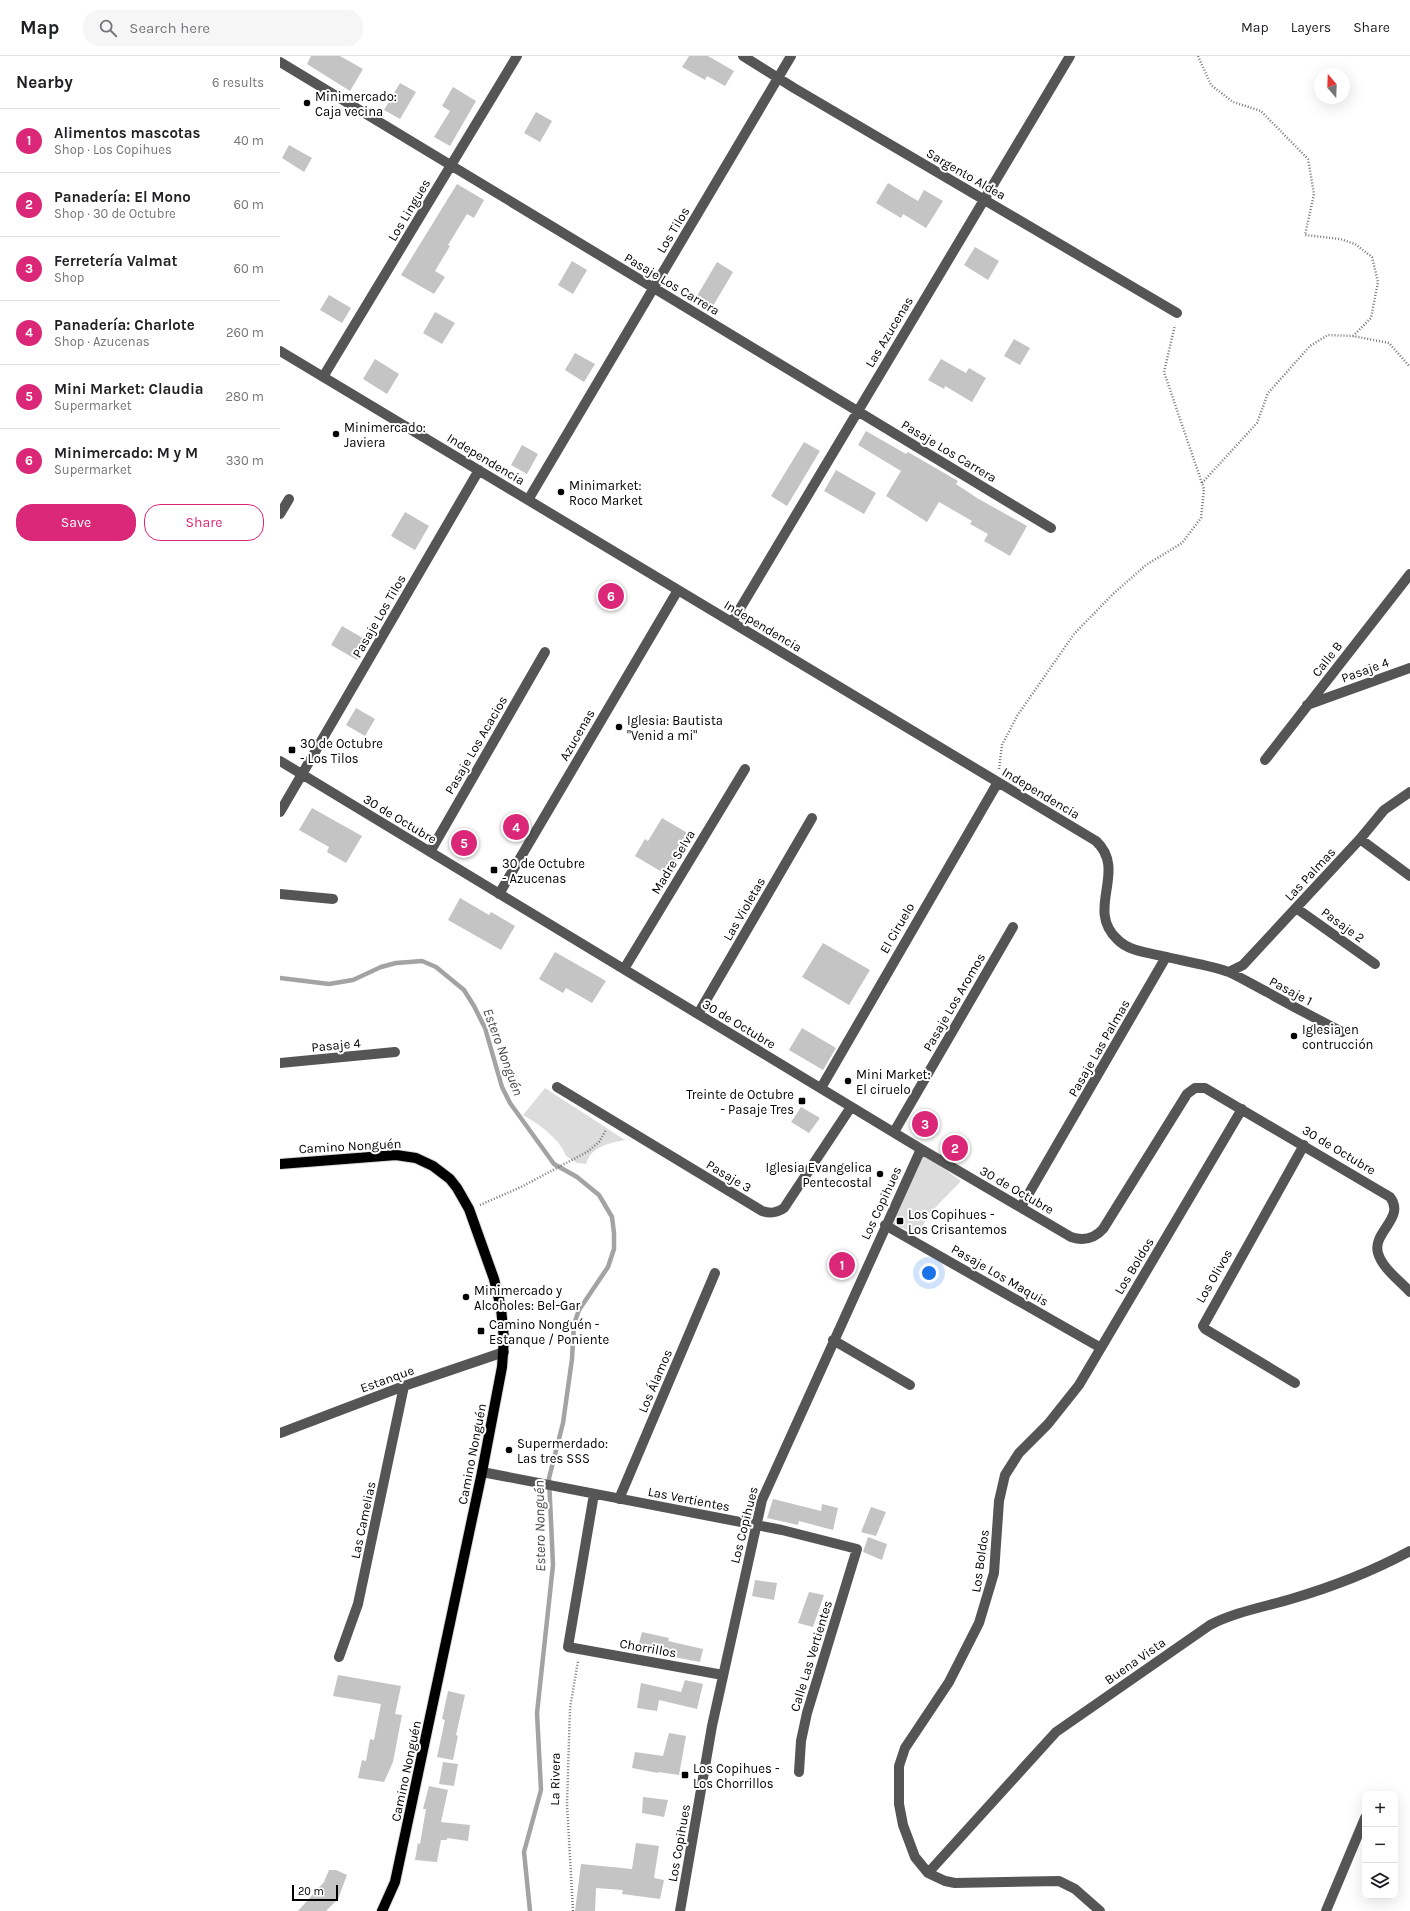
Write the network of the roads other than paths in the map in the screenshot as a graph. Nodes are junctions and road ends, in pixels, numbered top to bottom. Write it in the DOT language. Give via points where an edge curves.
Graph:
graph roads {
  1 [pos="517,56"];
  2 [pos="743,56"];
  3 [pos="791,56"];
  4 [pos="1070,56"];
  5 [pos="280,62"];
  6 [pos="778,78"];
  7 [pos="451,165"];
  8 [pos="984,200"];
  9 [pos="654,288"];
  10 [pos="1177,313"];
  11 [pos="280,351"];
  12 [pos="323,377"];
  13 [pos="857,411"];
  14 [pos="479,470"];
  15 [pos="289,499"];
  16 [pos="528,500"];
  17 [pos="280,514"];
  18 [pos="1051,528"];
  19 [pos="1410,574"];
  20 [pos="678,590"];
  21 [pos="732,622"];
  22 [pos="545,652"];
  23 [pos="1410,668"];
  24 [pos="1306,705"];
  25 [pos="1265,760"];
  26 [pos="280,761"];
  27 [pos="745,769"];
  28 [pos="302,775"];
  29 [pos="998,782"];
  30 [pos="1410,792"];
  31 [pos="280,812"];
  32 [pos="812,818"];
  33 [pos="1360,839"];
  34 [pos="430,852"];
  35 [pos="1410,876"];
  36 [pos="280,894"];
  37 [pos="499,894"];
  38 [pos="333,899"];
  39 [pos="1296,908"];
  40 [pos="1013,927"];
  41 [pos="1166,957"];
  42 [pos="1375,964"];
  43 [pos="624,969"];
  44 [pos="1229,972"];
  45 [pos="698,1014"];
  46 [pos="1342,1032"];
  47 [pos="395,1052"];
  48 [pos="280,1063"];
  49 [pos="557,1087"];
  50 [pos="821,1088"];
  51 [pos="851,1107"];
  52 [pos="1242,1109"];
  53 [pos="894,1132"];
  54 [pos="1304,1145"];
  55 [pos="921,1149"];
  56 [pos="280,1164"];
  57 [pos="1021,1207"];
  58 [pos="885,1225"];
  59 [pos="715,1273"];
  60 [pos="1410,1292"];
  61 [pos="833,1340"];
  62 [pos="1101,1348"];
  63 [pos="504,1352"];
  64 [pos="1295,1383"];
  65 [pos="910,1385"];
  66 [pos="404,1386"];
  67 [pos="280,1432"];
  68 [pos="482,1472"];
  69 [pos="594,1494"];
  70 [pos="619,1498"];
  71 [pos="755,1525"];
  72 [pos="857,1549"];
  73 [pos="1410,1551"];
  74 [pos="339,1657"];
  75 [pos="723,1675"];
  76 [pos="799,1772"];
  77 [pos="1362,1825"];
  78 [pos="928,1873"];
  79 [pos="382,1911"];
  80 [pos="680,1911"];
  81 [pos="1100,1911"];
  82 [pos="1326,1911"];
  1 -- 7 [label="street, Los Lingues"];
  2 -- 6 [label="street, Sargento Aldea"];
  3 -- 6 [label="street, Los Tilos"];
  4 -- 8 [label="street, Las Azucenas"];
  5 -- 7 [label="street, Pasaje Los Carrera"];
  6 -- 8 [label="street, Sargento Aldea"];
  6 -- 9 [label="street, Los Tilos"];
  7 -- 9 [label="street, Pasaje Los Carrera"];
  7 -- 12 [label="street, Los Lingues"];
  8 -- 10 [label="street, Sargento Aldea"];
  8 -- 13 [label="street, Las Azucenas"];
  9 -- 13 [label="street, Pasaje Los Carrera"];
  9 -- 16 [label="street, Los Tilos"];
  11 -- 12 [label="street, Independencia"];
  12 -- 14 [label="street, Independencia"];
  13 -- 18 [label="street, Pasaje Los Carrera"];
  13 -- 21 [label="street, Las Azucenas"];
  14 -- 16 [label="street, Independencia"];
  14 -- 28 [label="street, Pasaje Los Tilos"];
  15 -- 17 [label="street"];
  16 -- 20 [label="street, Independencia"];
  19 -- 24 [label="street, Calle B"];
  20 -- 21 [label="street, Independencia"];
  20 -- 37 [label="street, Azucenas"];
  21 -- 29 [label="street, Independencia"];
  22 -- 34 [label="street, Pasaje Los Acacios"];
  23 -- 24 [label="street, Pasaje 4"];
  24 -- 25 [label="street, Calle B"];
  26 -- 28 [label="street, 30 de Octubre"];
  27 -- 43 [label="street, Madre Selva"];
  28 -- 31 [label="street"];
  28 -- 34 [label="street, 30 de Octubre"];
  29 -- 41 [label="street, Independencia" via="1102,846 1108,860 1109,872 1104,910 1112,933 1116,939 1129,947"];
  29 -- 50 [label="street, El Ciruelo"];
  30 -- 33 [label="street, Las Palmas" via="1384,810"];
  32 -- 45 [label="street, Las Violetas"];
  33 -- 35 [label="street"];
  33 -- 39 [label="street, Las Palmas"];
  34 -- 37 [label="street, 30 de Octubre"];
  36 -- 38 [label="street"];
  37 -- 43 [label="street, 30 de Octubre"];
  39 -- 42 [label="street, Pasaje 2"];
  39 -- 44 [label="street, Las Palmas" via="1243,965"];
  40 -- 53 [label="street, Pasaje Los Aromos"];
  41 -- 44 [label="street"];
  41 -- 57 [label="street, Pasaje Las Palmas"];
  43 -- 45 [label="street, 30 de Octubre"];
  44 -- 46 [label="street, Pasaje 1"];
  45 -- 50 [label="street, 30 de Octubre"];
  47 -- 48 [label="street, Pasaje 4"];
  49 -- 51 [label="street, Pasaje 3" via="762,1211 771,1213 784,1208"];
  50 -- 51 [label="street, 30 de Octubre"];
  51 -- 53 [label="street, 30 de Octubre"];
  52 -- 54 [label="street, 30 de Octubre"];
  52 -- 57 [label="street, 30 de Octubre" via="1205,1088 1190,1090 1103,1229 1094,1237 1071,1237"];
  52 -- 62 [label="street, Los Boldos"];
  53 -- 55 [label="street, 30 de Octubre"];
  54 -- 60 [label="street, 30 de Octubre" via="1390,1197 1395,1205 1394,1213 1379,1238 1377,1249 1383,1262"];
  54 -- 64 [label="street, Los Olivos" via="1203,1326"];
  55 -- 57 [label="street, 30 de Octubre"];
  55 -- 58 [label="street, Los Copihues"];
  56 -- 63 [label="main road, Camino Nonguén" via="387,1155 416,1158 433,1166 450,1179 469,1210 498,1291 504,1326"];
  58 -- 61 [label="street, Los Copihues"];
  58 -- 62 [label="street, Pasaje Los Maquis"];
  59 -- 70 [label="street, Los Álamos"];
  61 -- 65 [label="street"];
  61 -- 71 [label="street, Los Copihues" via="768,1483"];
  62 -- 78 [label="street, Los Boldos" via="1064,1405 1019,1453 1005,1475 999,1501 994,1573 979,1623 949,1682 901,1757 897,1774 901,1814 915,1857"];
  63 -- 66 [label="street, Estanque"];
  63 -- 68 [label="main road, Camino Nonguén"];
  66 -- 67 [label="street, Estanque"];
  66 -- 74 [label="street, Las Camelias" via="358,1604"];
  68 -- 69 [label="street, Las Vertientes"];
  68 -- 79 [label="main road, Camino Nonguén" via="395,1882"];
  69 -- 70 [label="street, Las Vertientes"];
  69 -- 75 [label="street, Chorrillos" via="568,1647"];
  70 -- 71 [label="street, Las Vertientes"];
  71 -- 72 [label="street, Las Vertientes" via="809,1535"];
  71 -- 75 [label="street, Los Copihues"];
  72 -- 76 [label="street, Calle Las Vertientes" via="807,1713 801,1741"];
  73 -- 78 [label="street, Buena Vista" via="1337,1584 1227,1617 1206,1627 1056,1732"];
  75 -- 80 [label="street, Los Copihues"];
  77 -- 82 [label="street"];
  78 -- 81 [label="street, Los Boldos" via="945,1881 956,1882 1059,1881 1075,1889"];
}
